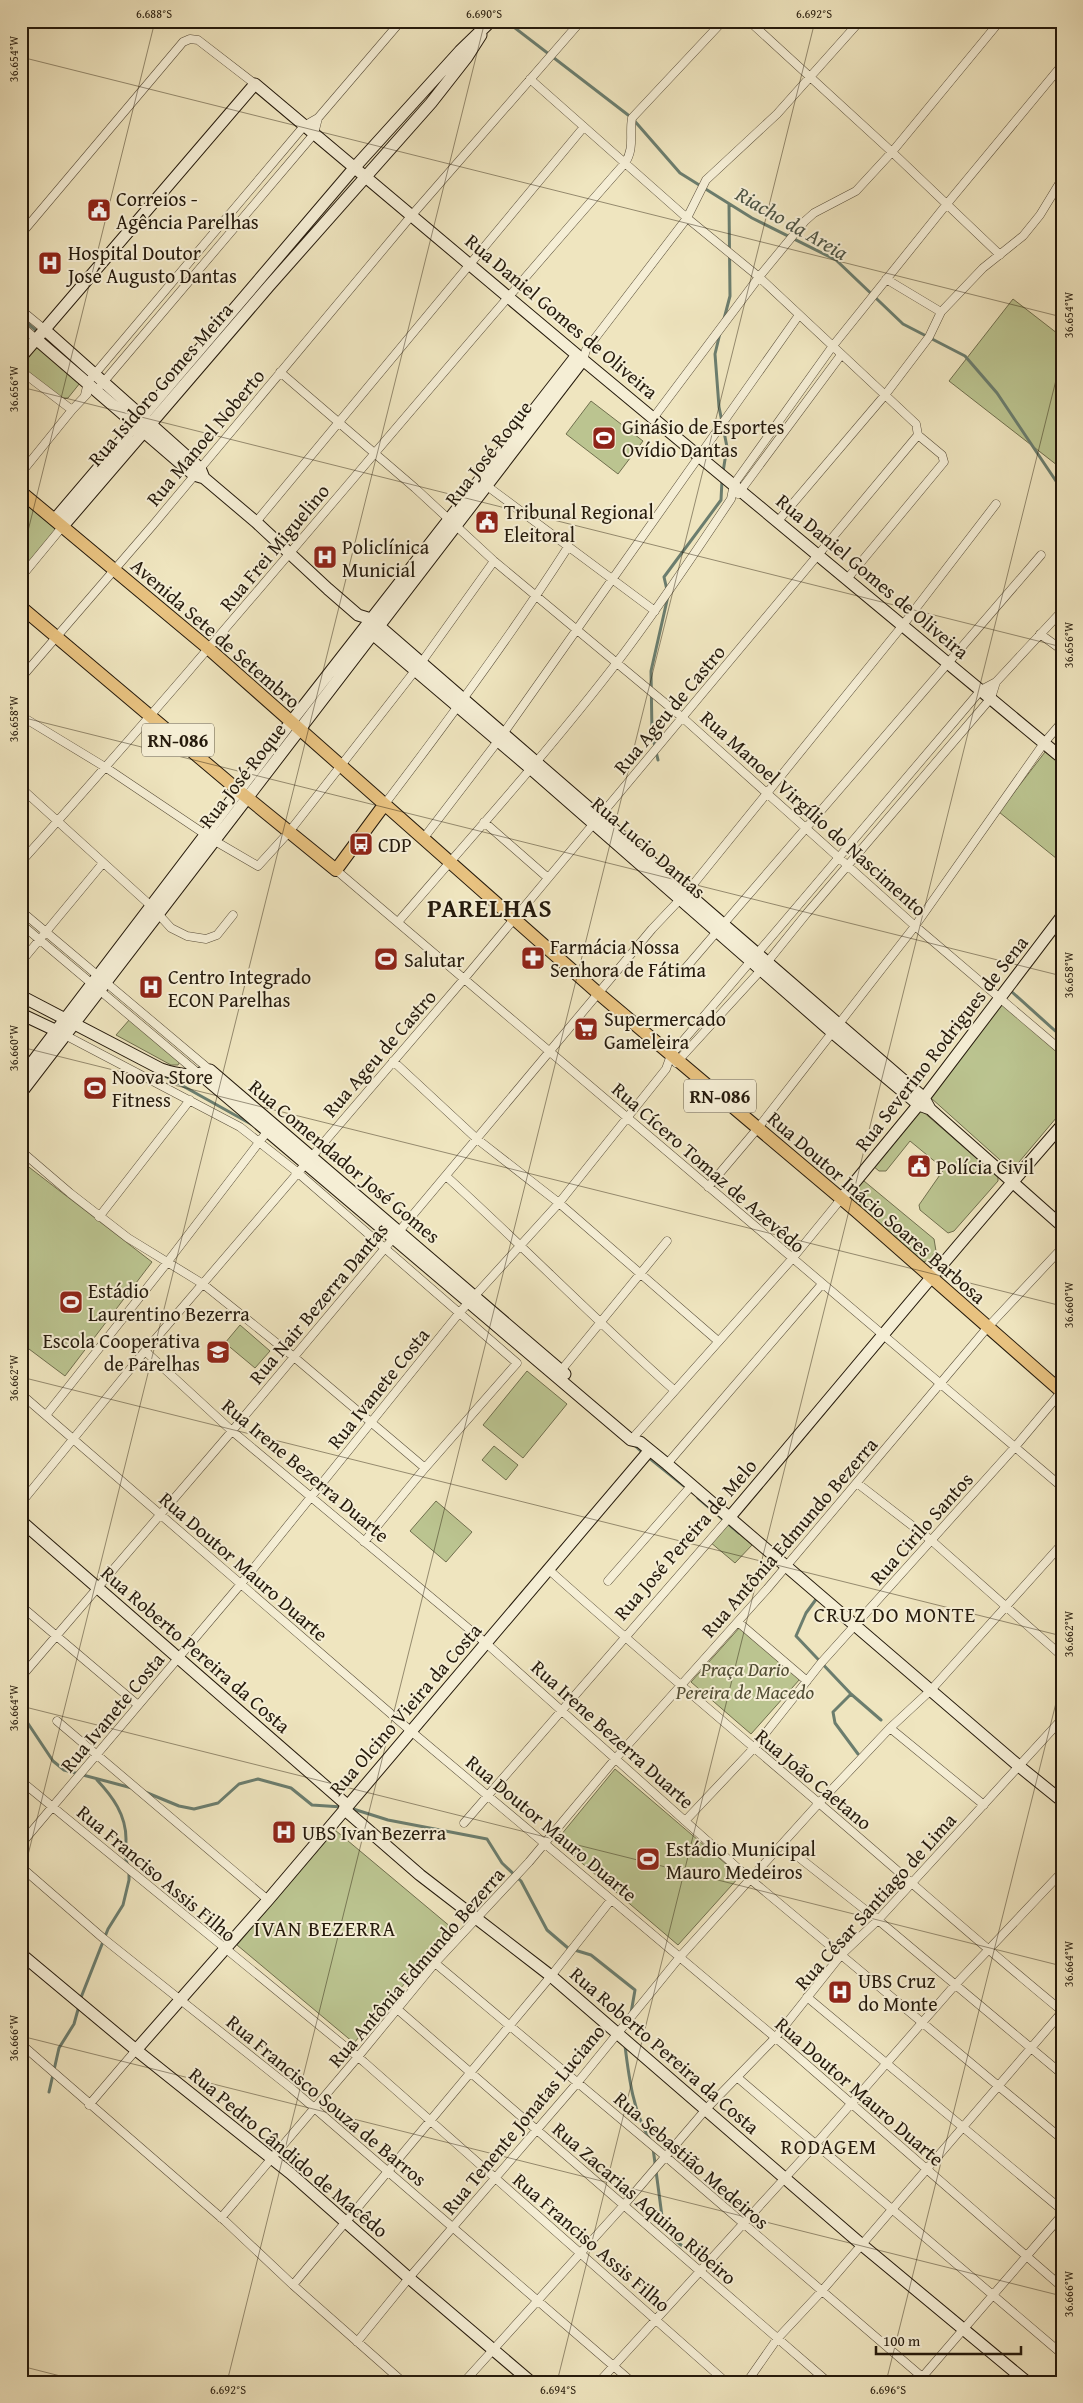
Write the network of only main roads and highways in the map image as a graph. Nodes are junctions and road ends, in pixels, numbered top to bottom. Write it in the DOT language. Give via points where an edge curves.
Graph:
graph roads {
  1 [pos="21,492"];
  2 [pos="21,607"];
  3 [pos="384,805"];
  4 [pos="1062,1391"];
  1 -- 3 [label="main road, Avenida Sete de Setembro / RN-086" via="209,649"];
  2 -- 3 [label="main road, RN-086" via="336,870"];
  3 -- 4 [label="main road, Rua Doutor Inácio Soares Barbosa / RN-086"];
}
